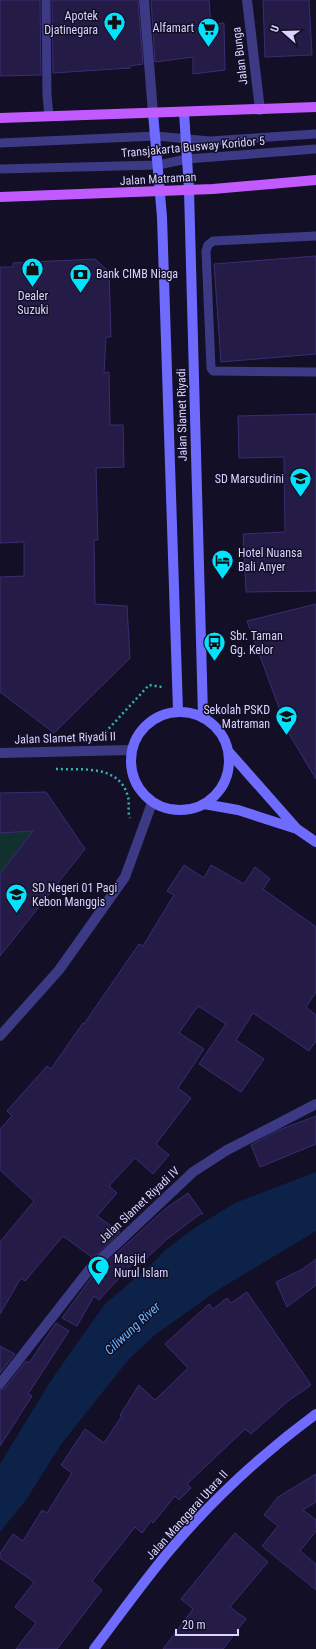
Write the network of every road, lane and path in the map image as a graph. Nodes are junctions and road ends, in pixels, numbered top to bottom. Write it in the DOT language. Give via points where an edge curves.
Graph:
graph roads {
  1 [pos="46,0"];
  2 [pos="144,0"];
  3 [pos="247,0"];
  4 [pos="316,107"];
  5 [pos="260,110"];
  6 [pos="184,112"];
  7 [pos="154,113"];
  8 [pos="49,116"];
  9 [pos="0,118"];
  10 [pos="316,134"];
  11 [pos="156,136"];
  12 [pos="186,138"];
  13 [pos="0,143"];
  14 [pos="316,149"];
  15 [pos="187,159"];
  16 [pos="158,165"];
  17 [pos="0,169"];
  18 [pos="316,180"];
  19 [pos="189,190"];
  20 [pos="160,192"];
  21 [pos="0,197"];
  22 [pos="316,236"];
  23 [pos="316,372"];
  24 [pos="178,711"];
  25 [pos="202,716"];
  26 [pos="132,750"];
  27 [pos="229,752"];
  28 [pos="0,753"];
  29 [pos="152,803"];
  30 [pos="204,804"];
  31 [pos="298,829"];
  32 [pos="316,842"];
  33 [pos="0,1036"];
  34 [pos="316,1104"];
  35 [pos="0,1384"];
  36 [pos="316,1414"];
  37 [pos="94,1649"];
  1 -- 8 [label="lane"];
  2 -- 7 [label="street"];
  3 -- 5 [label="street, Jalan Bunga"];
  4 -- 5 [label="main road"];
  5 -- 6 [label="main road"];
  6 -- 7 [label="main road"];
  6 -- 12 [label="street, Jalan Slamet Riyadi"];
  7 -- 8 [label="main road"];
  7 -- 11 [label="street, Jalan Slamet Riyadi"];
  8 -- 9 [label="main road"];
  10 -- 12 [label="lane, Transjakarta Busway Koridor 5" via="210,141"];
  11 -- 12 [label="lane, Transjakarta Busway Koridor 5"];
  11 -- 13 [label="lane, Transjakarta Busway Koridor 5"];
  11 -- 16 [label="street, Jalan Slamet Riyadi"];
  12 -- 15 [label="street, Jalan Slamet Riyadi"];
  14 -- 15 [label="lane, Transjakarta Busway Koridor 5"];
  15 -- 16 [label="lane, Transjakarta Busway Koridor 5"];
  15 -- 19 [label="street, Jalan Slamet Riyadi"];
  16 -- 17 [label="lane, Transjakarta Busway Koridor 5"];
  16 -- 20 [label="street, Jalan Slamet Riyadi"];
  18 -- 19 [label="main road, Jalan Matraman"];
  19 -- 20 [label="main road, Jalan Matraman"];
  19 -- 25 [label="street, Jalan Slamet Riyadi"];
  20 -- 21 [label="main road, Jalan Matraman"];
  20 -- 24 [label="street, Jalan Slamet Riyadi"];
  22 -- 23 [label="lane" via="213,241 206,251 211,368 214,371"];
  24 -- 25 [label="street"];
  24 -- 26 [label="street" via="148,722"];
  25 -- 27 [label="street" via="220,731"];
  26 -- 28 [label="street, Jalan Slamet Riyadi II"];
  26 -- 29 [label="street" via="133,780"];
  27 -- 30 [label="street" via="228,773 219,791"];
  27 -- 31 [label="street"];
  29 -- 30 [label="street" via="169,810 187,811"];
  29 -- 33 [label="street" via="125,877 59,970"];
  30 -- 31 [label="street" via="238,810"];
  31 -- 32 [label="street"];
  34 -- 35 [label="street, Jalan Slamet Riyadi IV" via="227,1150 193,1172 89,1270"];
  36 -- 37 [label="street, Jalan Manggarai Utara II" via="276,1443 225,1490 170,1550"];
}
